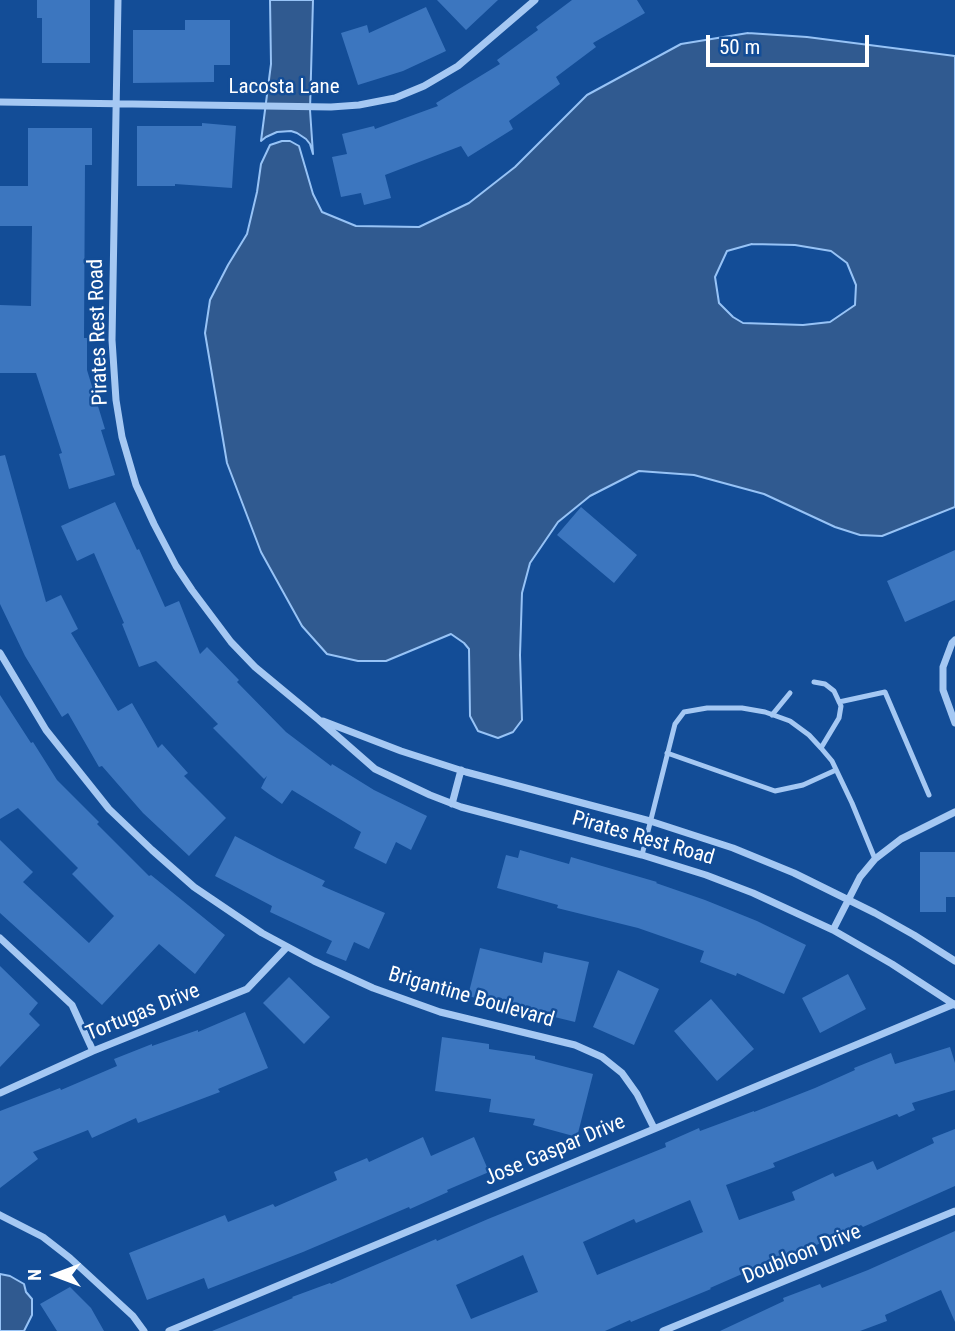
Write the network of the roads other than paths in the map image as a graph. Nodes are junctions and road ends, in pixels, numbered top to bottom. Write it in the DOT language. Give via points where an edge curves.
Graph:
graph roads {
  1 [pos="118,0"];
  2 [pos="535,0"];
  3 [pos="0,103"];
  4 [pos="116,104"];
  5 [pos="955,640"];
  6 [pos="0,653"];
  7 [pos="814,682"];
  8 [pos="790,693"];
  9 [pos="839,702"];
  10 [pos="772,715"];
  11 [pos="319,720"];
  12 [pos="955,723"];
  13 [pos="821,748"];
  14 [pos="667,753"];
  15 [pos="461,770"];
  16 [pos="836,770"];
  17 [pos="929,795"];
  18 [pos="452,804"];
  19 [pos="955,812"];
  20 [pos="650,821"];
  21 [pos="642,855"];
  22 [pos="875,859"];
  23 [pos="848,901"];
  24 [pos="833,930"];
  25 [pos="0,938"];
  26 [pos="286,947"];
  27 [pos="955,961"];
  28 [pos="955,1005"];
  29 [pos="93,1051"];
  30 [pos="0,1093"];
  31 [pos="654,1128"];
  32 [pos="955,1211"];
  33 [pos="0,1214"];
  34 [pos="144,1331"];
  35 [pos="169,1331"];
  36 [pos="663,1331"];
  1 -- 4 [label="street, Pirates Rest Road"];
  2 -- 4 [label="street, Lacosta Lane" via="458,66 395,98 331,107"];
  3 -- 4 [label="street, Lacosta Lane"];
  4 -- 11 [label="street, Pirates Rest Road" via="112,340 122,437 136,485 176,566 231,642"];
  5 -- 12 [label="street" via="943,667 943,690"];
  6 -- 26 [label="street, Brigantine Boulevard" via="46,730 109,809 194,887"];
  7 -- 9 [label="lane" via="834,691"];
  8 -- 10 [label="lane"];
  9 -- 13 [label="lane" via="839,718"];
  9 -- 17 [label="lane" via="885,692"];
  10 -- 13 [label="lane" via="790,722"];
  10 -- 14 [label="lane" via="742,708 684,712 675,724"];
  11 -- 15 [label="street, Pirates Rest Road"];
  11 -- 18 [label="street, Pirates Rest Road" via="375,769"];
  13 -- 16 [label="lane"];
  14 -- 16 [label="lane" via="775,791"];
  14 -- 20 [label="lane"];
  15 -- 18 [label="street"];
  15 -- 20 [label="street, Pirates Rest Road"];
  16 -- 22 [label="lane"];
  18 -- 21 [label="street, Pirates Rest Road"];
  19 -- 22 [label="street" via="901,839"];
  20 -- 21 [label="lane"];
  20 -- 23 [label="street, Pirates Rest Road" via="733,848"];
  21 -- 24 [label="street, Pirates Rest Road" via="753,893"];
  22 -- 23 [label="street"];
  23 -- 24 [label="street"];
  23 -- 27 [label="street, Pirates Rest Road"];
  24 -- 28 [label="street, Pirates Rest Road"];
  25 -- 29 [label="street" via="72,1005"];
  26 -- 29 [label="street, Tortugas Drive" via="247,989"];
  26 -- 31 [label="street, Brigantine Boulevard" via="373,988 429,1008 575,1045 602,1057 622,1073"];
  28 -- 31 [label="street, Jose Gaspar Drive"];
  29 -- 30 [label="street, Tortugas Drive"];
  31 -- 35 [label="street, Jose Gaspar Drive"];
  32 -- 36 [label="street, Doubloon Drive"];
  33 -- 34 [label="street" via="70,1258"];
}
